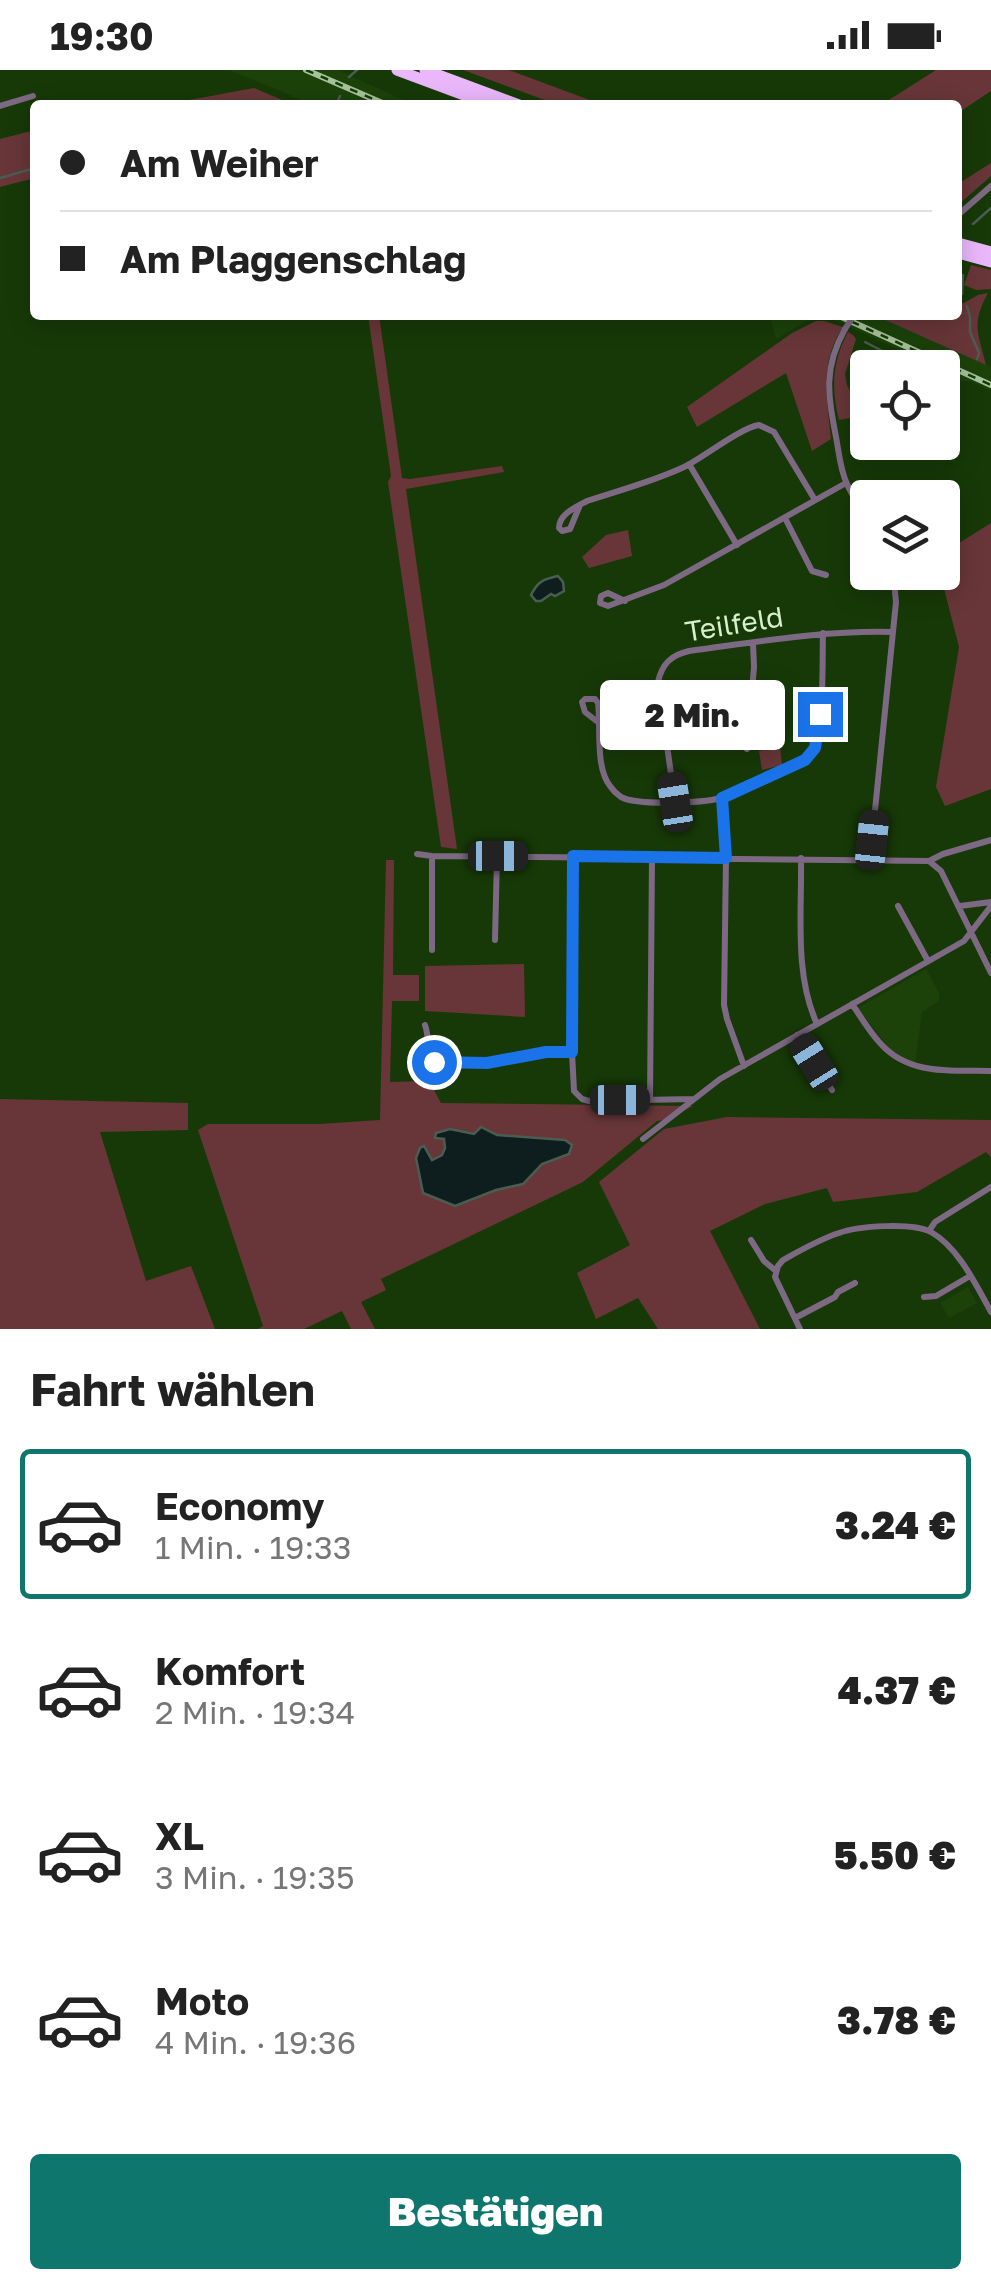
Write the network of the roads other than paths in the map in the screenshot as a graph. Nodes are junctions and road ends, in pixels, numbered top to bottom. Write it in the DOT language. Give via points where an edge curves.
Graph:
graph roads {
  1 [pos="397,70"];
  2 [pos="425,70"];
  3 [pos="33,96"];
  4 [pos="478,100"];
  5 [pos="506,100"];
  6 [pos="0,106"];
  7 [pos="991,186"];
  8 [pos="962,211"];
  9 [pos="962,245"];
  10 [pos="991,252"];
  11 [pos="962,255"];
  12 [pos="991,262"];
  13 [pos="850,320"];
  14 [pos="690,464"];
  15 [pos="846,483"];
  16 [pos="850,489"];
  17 [pos="815,500"];
  18 [pos="580,505"];
  19 [pos="785,518"];
  20 [pos="737,546"];
  21 [pos="826,575"];
  22 [pos="894,590"];
  23 [pos="625,601"];
  24 [pos="893,632"];
  25 [pos="823,633"];
  26 [pos="752,643"];
  27 [pos="599,724"];
  28 [pos="747,750"];
  29 [pos="722,798"];
  30 [pos="675,802"];
  31 [pos="991,840"];
  32 [pos="417,854"];
  33 [pos="432,856"];
  34 [pos="498,856"];
  35 [pos="573,856"];
  36 [pos="652,857"];
  37 [pos="726,858"];
  38 [pos="801,858"];
  39 [pos="872,859"];
  40 [pos="930,861"];
  41 [pos="991,904"];
  42 [pos="898,906"];
  43 [pos="960,906"];
  44 [pos="972,932"];
  45 [pos="496,940"];
  46 [pos="432,950"];
  47 [pos="928,961"];
  48 [pos="991,973"];
  49 [pos="852,1004"];
  50 [pos="817,1024"];
  51 [pos="425,1025"];
  52 [pos="797,1035"];
  53 [pos="572,1052"];
  54 [pos="744,1066"];
  55 [pos="991,1070"];
  56 [pos="832,1090"];
  57 [pos="695,1099"];
  58 [pos="650,1100"];
  59 [pos="643,1139"];
  60 [pos="991,1188"];
  61 [pos="930,1232"];
  62 [pos="751,1240"];
  63 [pos="776,1271"];
  64 [pos="970,1276"];
  65 [pos="855,1283"];
  66 [pos="924,1297"];
  67 [pos="991,1312"];
  68 [pos="795,1318"];
  69 [pos="800,1329"];
  1 -- 4 [label="highway"];
  2 -- 5 [label="highway"];
  3 -- 6 [label="street"];
  7 -- 8 [label="street"];
  9 -- 10 [label="highway"];
  11 -- 12 [label="highway"];
  13 -- 15 [label="street, bridge" via="828,383"];
  14 -- 17 [label="street" via="751,426 767,427"];
  14 -- 18 [label="street"];
  14 -- 20 [label="street"];
  15 -- 16 [label="street"];
  15 -- 17 [label="street"];
  17 -- 19 [label="street"];
  19 -- 20 [label="street"];
  19 -- 21 [label="street" via="812,571"];
  20 -- 23 [label="street"];
  22 -- 24 [label="street"];
  24 -- 25 [label="street, Teilfeld"];
  24 -- 39 [label="street"];
  25 -- 26 [label="street, Teilfeld"];
  25 -- 29 [label="street" via="811,755"];
  26 -- 28 [label="street"];
  26 -- 30 [label="street, Teilfeld" via="679,654 664,666 658,682"];
  27 -- 30 [label="street" via="602,770 612,789 631,800"];
  29 -- 30 [label="street"];
  29 -- 37 [label="street"];
  31 -- 40 [label="street"];
  32 -- 33 [label="street"];
  33 -- 34 [label="street"];
  33 -- 46 [label="street"];
  34 -- 35 [label="street"];
  34 -- 45 [label="street"];
  35 -- 36 [label="street"];
  35 -- 53 [label="street"];
  36 -- 37 [label="street"];
  36 -- 58 [label="street"];
  37 -- 38 [label="street"];
  37 -- 54 [label="street" via="724,1005"];
  38 -- 39 [label="street"];
  38 -- 50 [label="street" via="802,956"];
  39 -- 40 [label="street"];
  40 -- 43 [label="street"];
  41 -- 43 [label="street"];
  41 -- 44 [label="street"];
  42 -- 47 [label="street"];
  43 -- 44 [label="street"];
  44 -- 47 [label="street"];
  44 -- 48 [label="street"];
  47 -- 49 [label="street"];
  49 -- 50 [label="street"];
  49 -- 55 [label="street" via="898,1059 926,1070"];
  50 -- 52 [label="street"];
  51 -- 53 [label="street" via="434,1062"];
  52 -- 54 [label="street"];
  52 -- 56 [label="street"];
  53 -- 58 [label="street" via="573,1084 582,1099"];
  54 -- 57 [label="street"];
  57 -- 58 [label="street"];
  57 -- 59 [label="street"];
  60 -- 61 [label="street" via="935,1222"];
  61 -- 63 [label="street" via="894,1226 844,1230 783,1260"];
  61 -- 64 [label="street"];
  62 -- 63 [label="street"];
  63 -- 68 [label="street"];
  64 -- 66 [label="street"];
  64 -- 67 [label="street"];
  65 -- 68 [label="street"];
  68 -- 69 [label="street"];
}
